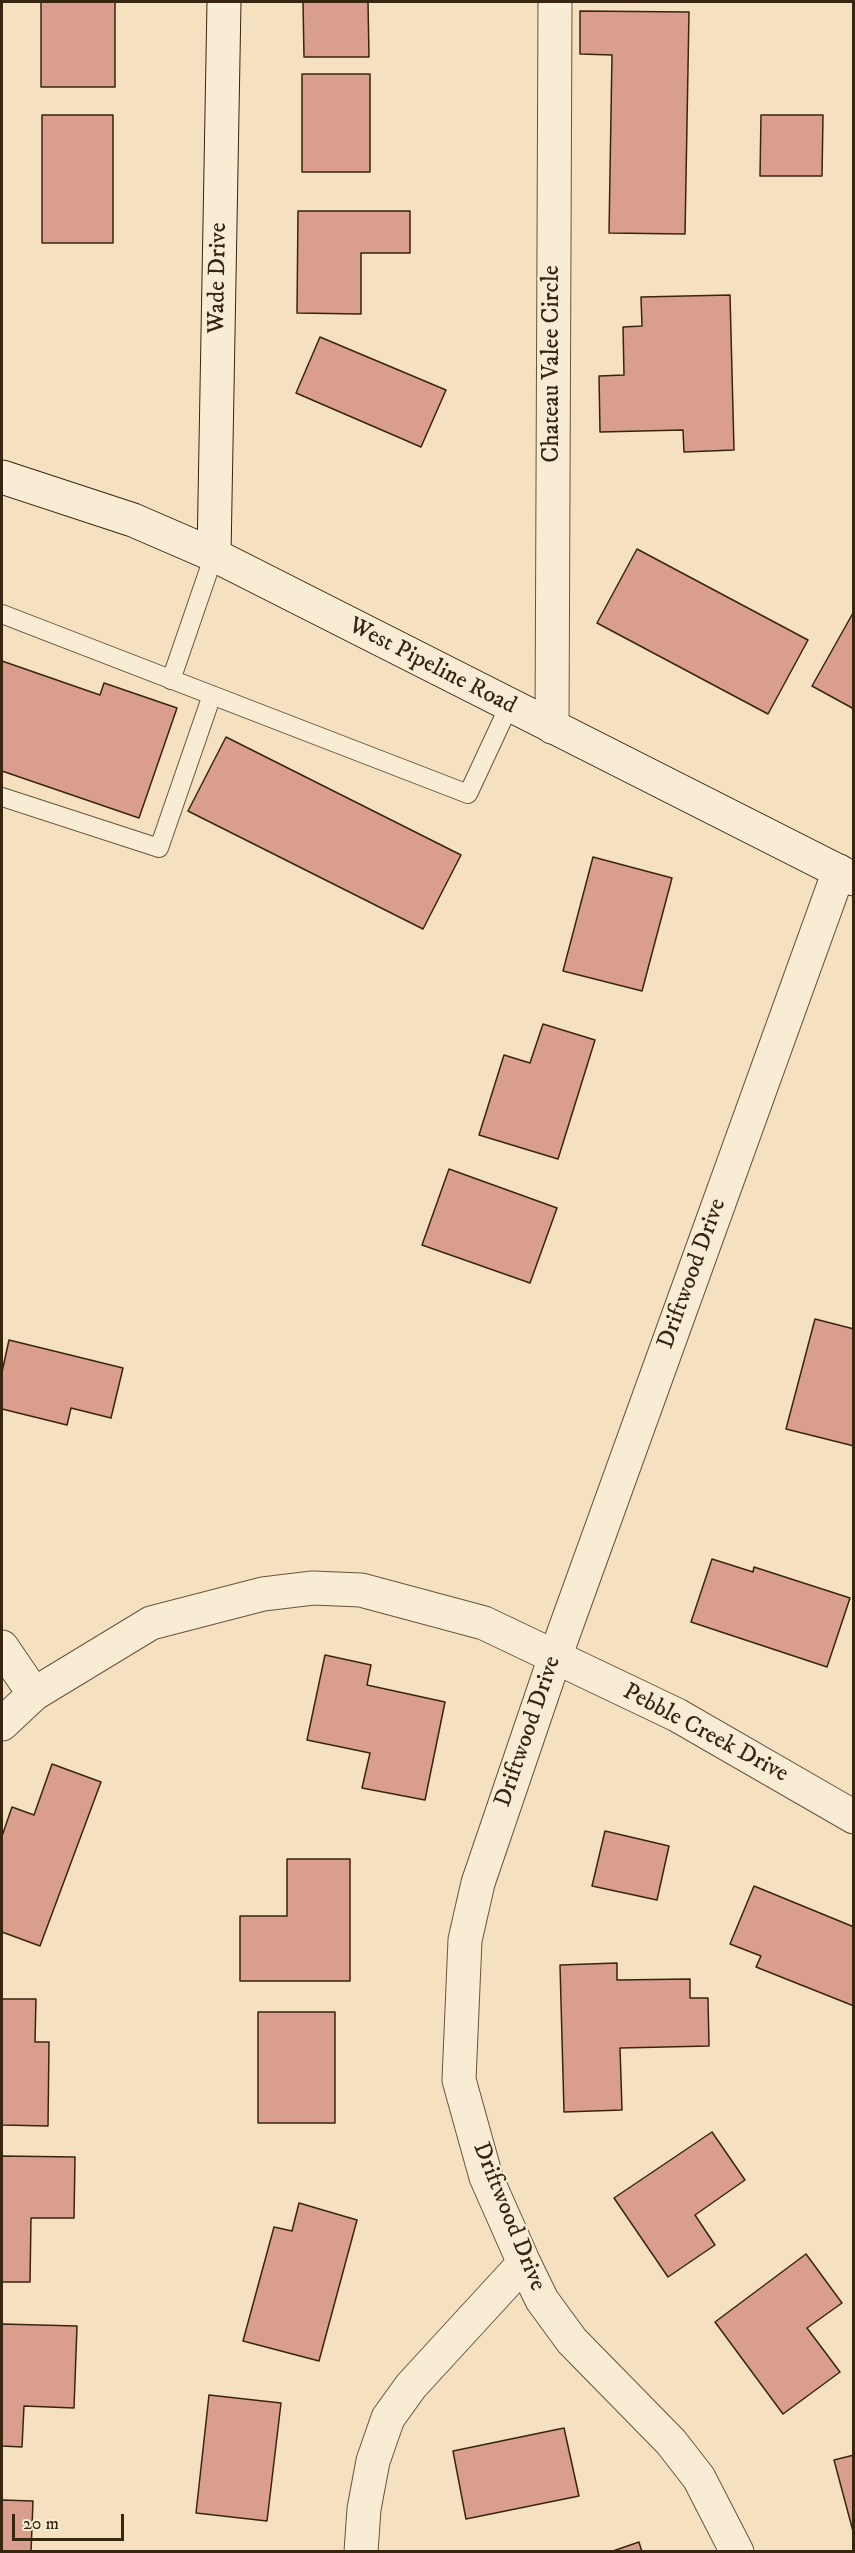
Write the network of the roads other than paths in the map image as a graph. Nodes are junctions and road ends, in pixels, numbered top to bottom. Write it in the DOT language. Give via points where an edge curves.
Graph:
graph roads {
  1 [pos="224,2"];
  2 [pos="555,2"];
  3 [pos="2,477"];
  4 [pos="214,555"];
  5 [pos="2,614"];
  6 [pos="171,680"];
  7 [pos="212,695"];
  8 [pos="509,706"];
  9 [pos="552,727"];
  10 [pos="2,797"];
  11 [pos="846,875"];
  12 [pos="2,1647"];
  13 [pos="555,1657"];
  14 [pos="34,1694"];
  15 [pos="2,1724"];
  16 [pos="854,1816"];
  17 [pos="524,2263"];
  18 [pos="361,2552"];
  19 [pos="737,2552"];
  1 -- 4 [label="street, Wade Drive"];
  2 -- 9 [label="street, Chateau Valee Circle"];
  3 -- 4 [label="street, West Pipeline Road" via="133,520"];
  4 -- 6 [label="lane"];
  4 -- 8 [label="street, West Pipeline Road"];
  5 -- 6 [label="lane"];
  6 -- 7 [label="lane"];
  7 -- 8 [label="lane" via="468,794"];
  7 -- 10 [label="lane" via="159,848"];
  8 -- 9 [label="street, West Pipeline Road"];
  9 -- 11 [label="street, West Pipeline Road"];
  11 -- 13 [label="street, Driftwood Drive"];
  12 -- 14 [label="street"];
  13 -- 14 [label="street, Pebble Creek Drive" via="484,1623 361,1590 313,1588 263,1594 151,1623"];
  13 -- 16 [label="street, Pebble Creek Drive" via="677,1715"];
  13 -- 17 [label="street, Driftwood Drive" via="478,1883 465,1940 459,2080 486,2176"];
  14 -- 15 [label="street, Pebble Creek Drive"];
  17 -- 18 [label="street" via="411,2386 388,2418 373,2461"];
  17 -- 19 [label="street, Driftwood Drive" via="542,2300 572,2341 671,2442 699,2478"];
}
